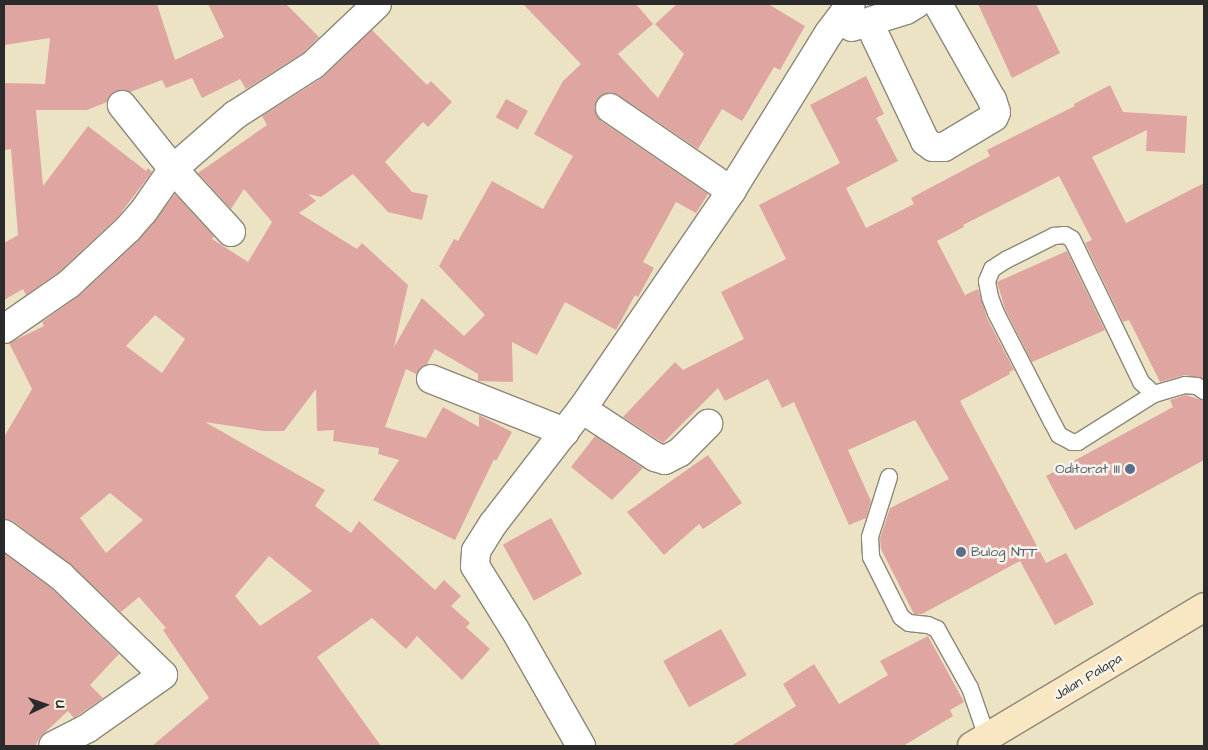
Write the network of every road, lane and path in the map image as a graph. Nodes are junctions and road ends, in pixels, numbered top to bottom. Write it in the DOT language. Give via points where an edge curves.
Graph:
graph roads {
  1 [pos="377,4"];
  2 [pos="916,4"];
  3 [pos="938,4"];
  4 [pos="860,13"];
  5 [pos="122,105"];
  6 [pos="610,108"];
  7 [pos="173,170"];
  8 [pos="731,190"];
  9 [pos="231,232"];
  10 [pos="4,329"];
  11 [pos="431,379"];
  12 [pos="1204,391"];
  13 [pos="1154,394"];
  14 [pos="582,410"];
  15 [pos="708,424"];
  16 [pos="565,432"];
  17 [pos="889,477"];
  18 [pos="4,534"];
  19 [pos="1204,607"];
  20 [pos="980,742"];
  21 [pos="53,746"];
  22 [pos="581,746"];
  1 -- 7 [label="street" via="313,65 235,114"];
  2 -- 4 [label="street"];
  3 -- 4 [label="street" via="996,112 994,117 944,146 933,147 925,141"];
  4 -- 8 [label="street" via="829,33"];
  5 -- 7 [label="street"];
  6 -- 8 [label="street"];
  7 -- 9 [label="street"];
  7 -- 10 [label="street" via="128,229 69,284"];
  8 -- 14 [label="street"];
  11 -- 16 [label="street"];
  12 -- 13 [label="lane" via="1197,386 1185,385"];
  13 -- 13 [label="lane" via="1141,382 1072,239 1065,234 1054,236 992,268 987,281 996,313 1059,435 1078,442"];
  14 -- 15 [label="street" via="655,457 665,460 680,452"];
  14 -- 16 [label="street"];
  16 -- 22 [label="street" via="493,524 476,551 474,562 556,698"];
  17 -- 20 [label="lane" via="870,537 871,558 901,618 937,629 970,688"];
  18 -- 21 [label="street" via="61,576 163,675 88,728"];
  19 -- 20 [label="main road, Jalan Palapa"];
}
